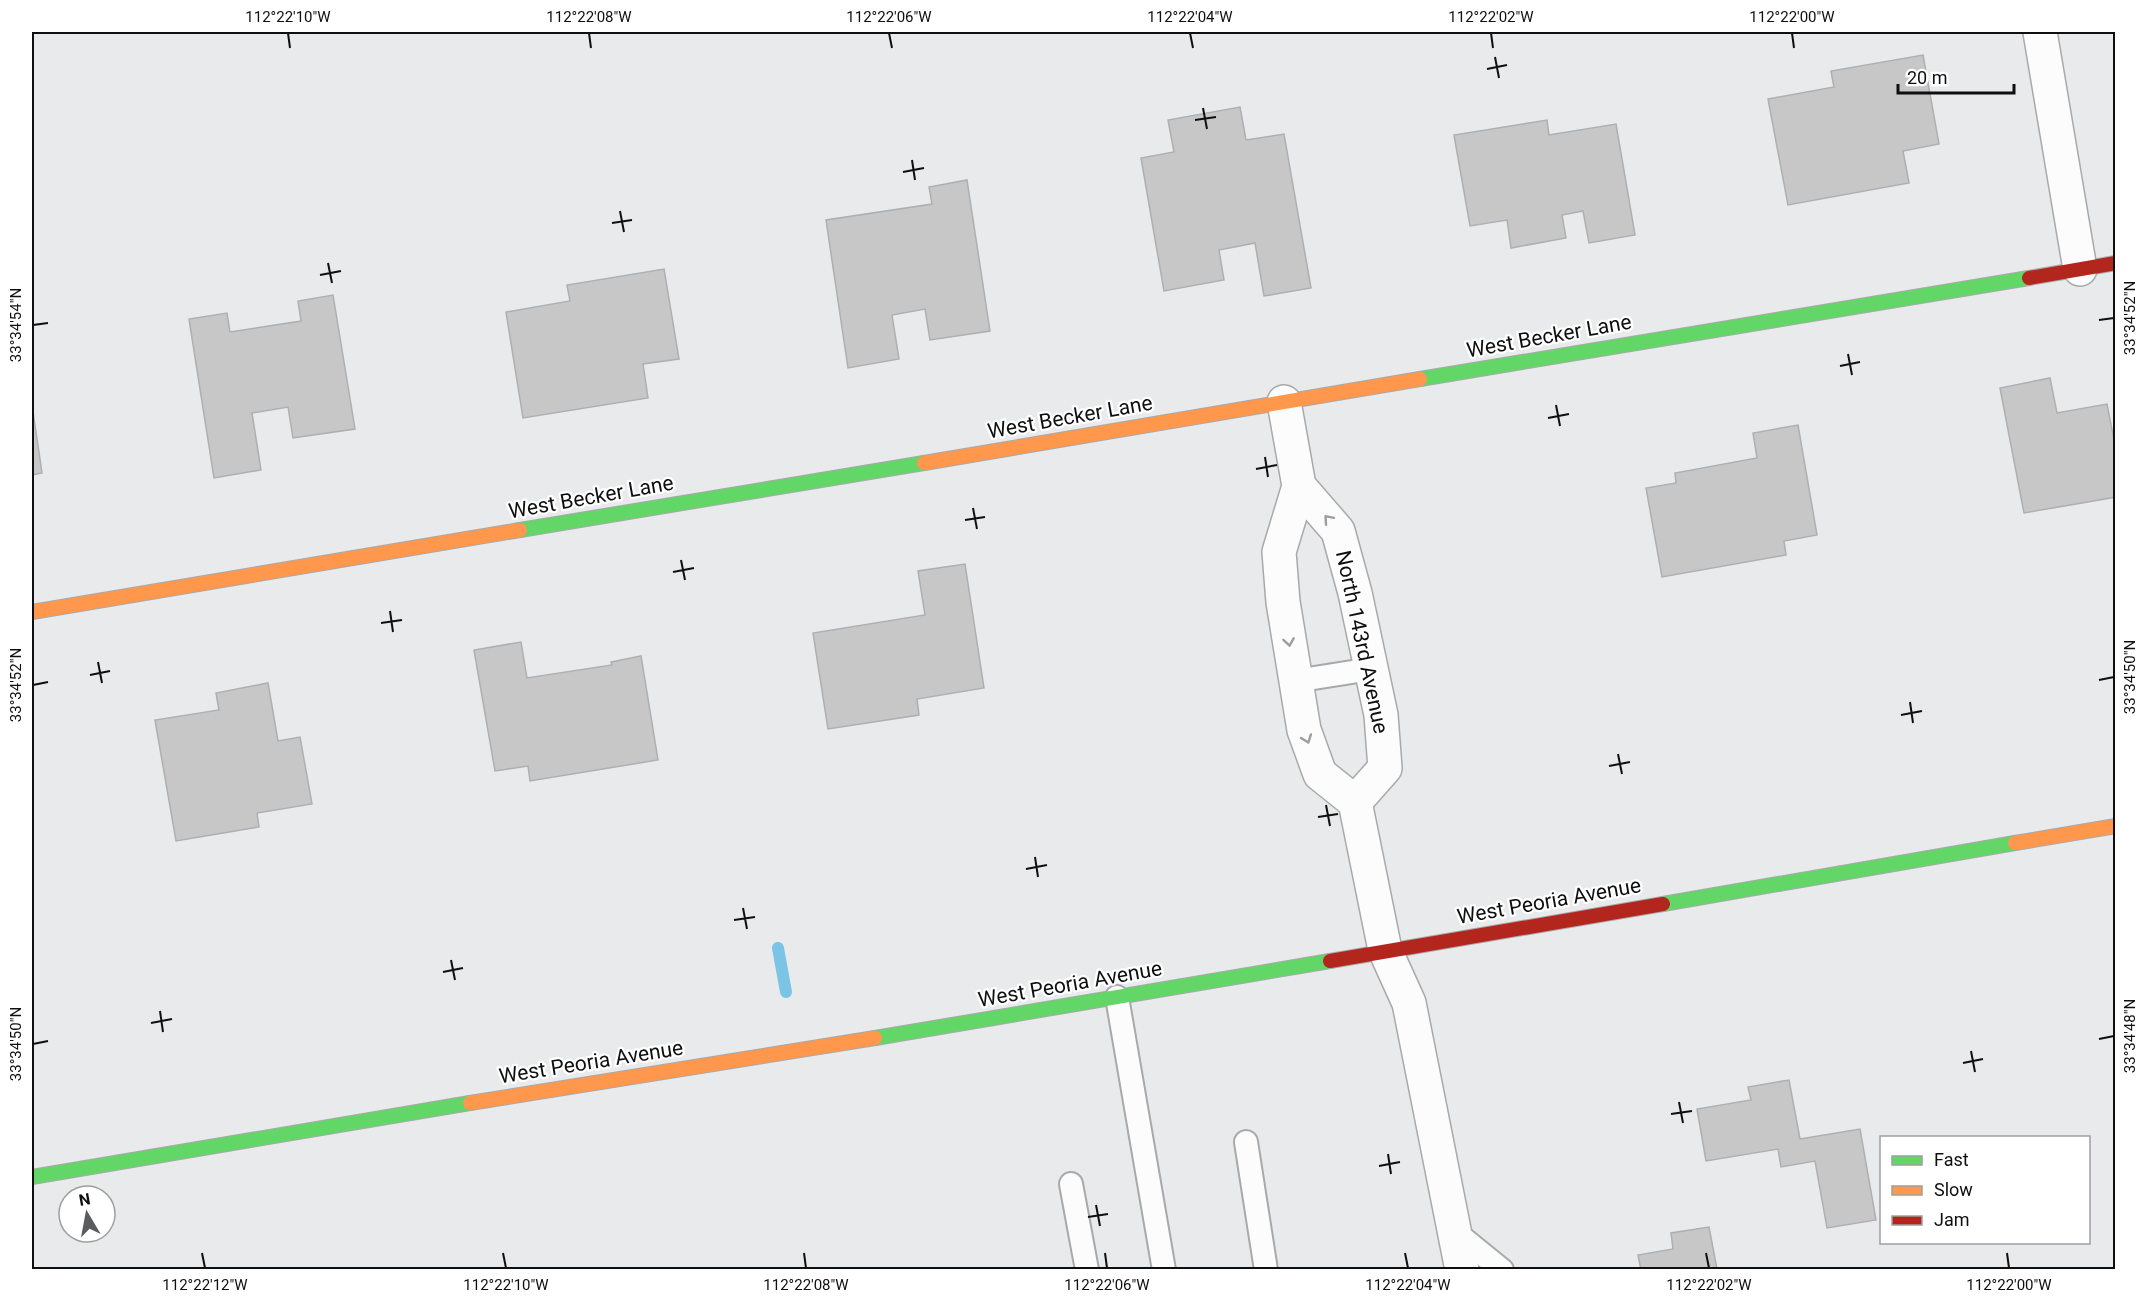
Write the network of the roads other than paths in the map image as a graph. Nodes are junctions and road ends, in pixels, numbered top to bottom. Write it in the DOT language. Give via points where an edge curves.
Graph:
graph roads {
  1 [pos="2040,32"];
  2 [pos="2115,263"];
  3 [pos="2080,269"];
  4 [pos="1284,402"];
  5 [pos="1299,486"];
  6 [pos="32,612"];
  7 [pos="1371,669"];
  8 [pos="1295,681"];
  9 [pos="1355,802"];
  10 [pos="2115,826"];
  11 [pos="1385,950"];
  12 [pos="1117,997"];
  13 [pos="1246,1142"];
  14 [pos="32,1177"];
  15 [pos="1071,1184"];
  16 [pos="1454,1231"];
  17 [pos="1087,1269"];
  18 [pos="1164,1269"];
  19 [pos="1266,1269"];
  20 [pos="1462,1269"];
  21 [pos="1502,1269"];
  1 -- 3 [label="street"];
  2 -- 3 [label="street, West Becker Lane"];
  3 -- 4 [label="street, West Becker Lane"];
  4 -- 5 [label="street"];
  4 -- 6 [label="street, West Becker Lane"];
  7 -- 5 [label="street, North 143rd Avenue, one-way" via="1338,531"];
  5 -- 8 [label="street, one-way" via="1279,552"];
  7 -- 8 [label="lane"];
  7 -- 9 [label="street, North 143rd Avenue" via="1381,715 1385,768"];
  8 -- 9 [label="street, one-way" via="1304,730 1320,774"];
  9 -- 11 [label="street"];
  10 -- 11 [label="street, West Peoria Avenue"];
  11 -- 12 [label="street, West Peoria Avenue"];
  11 -- 16 [label="street" via="1409,1003"];
  12 -- 14 [label="street, West Peoria Avenue"];
  12 -- 18 [label="lane"];
  13 -- 19 [label="lane"];
  15 -- 17 [label="lane"];
  16 -- 20 [label="street"];
  16 -- 21 [label="lane"];
}
